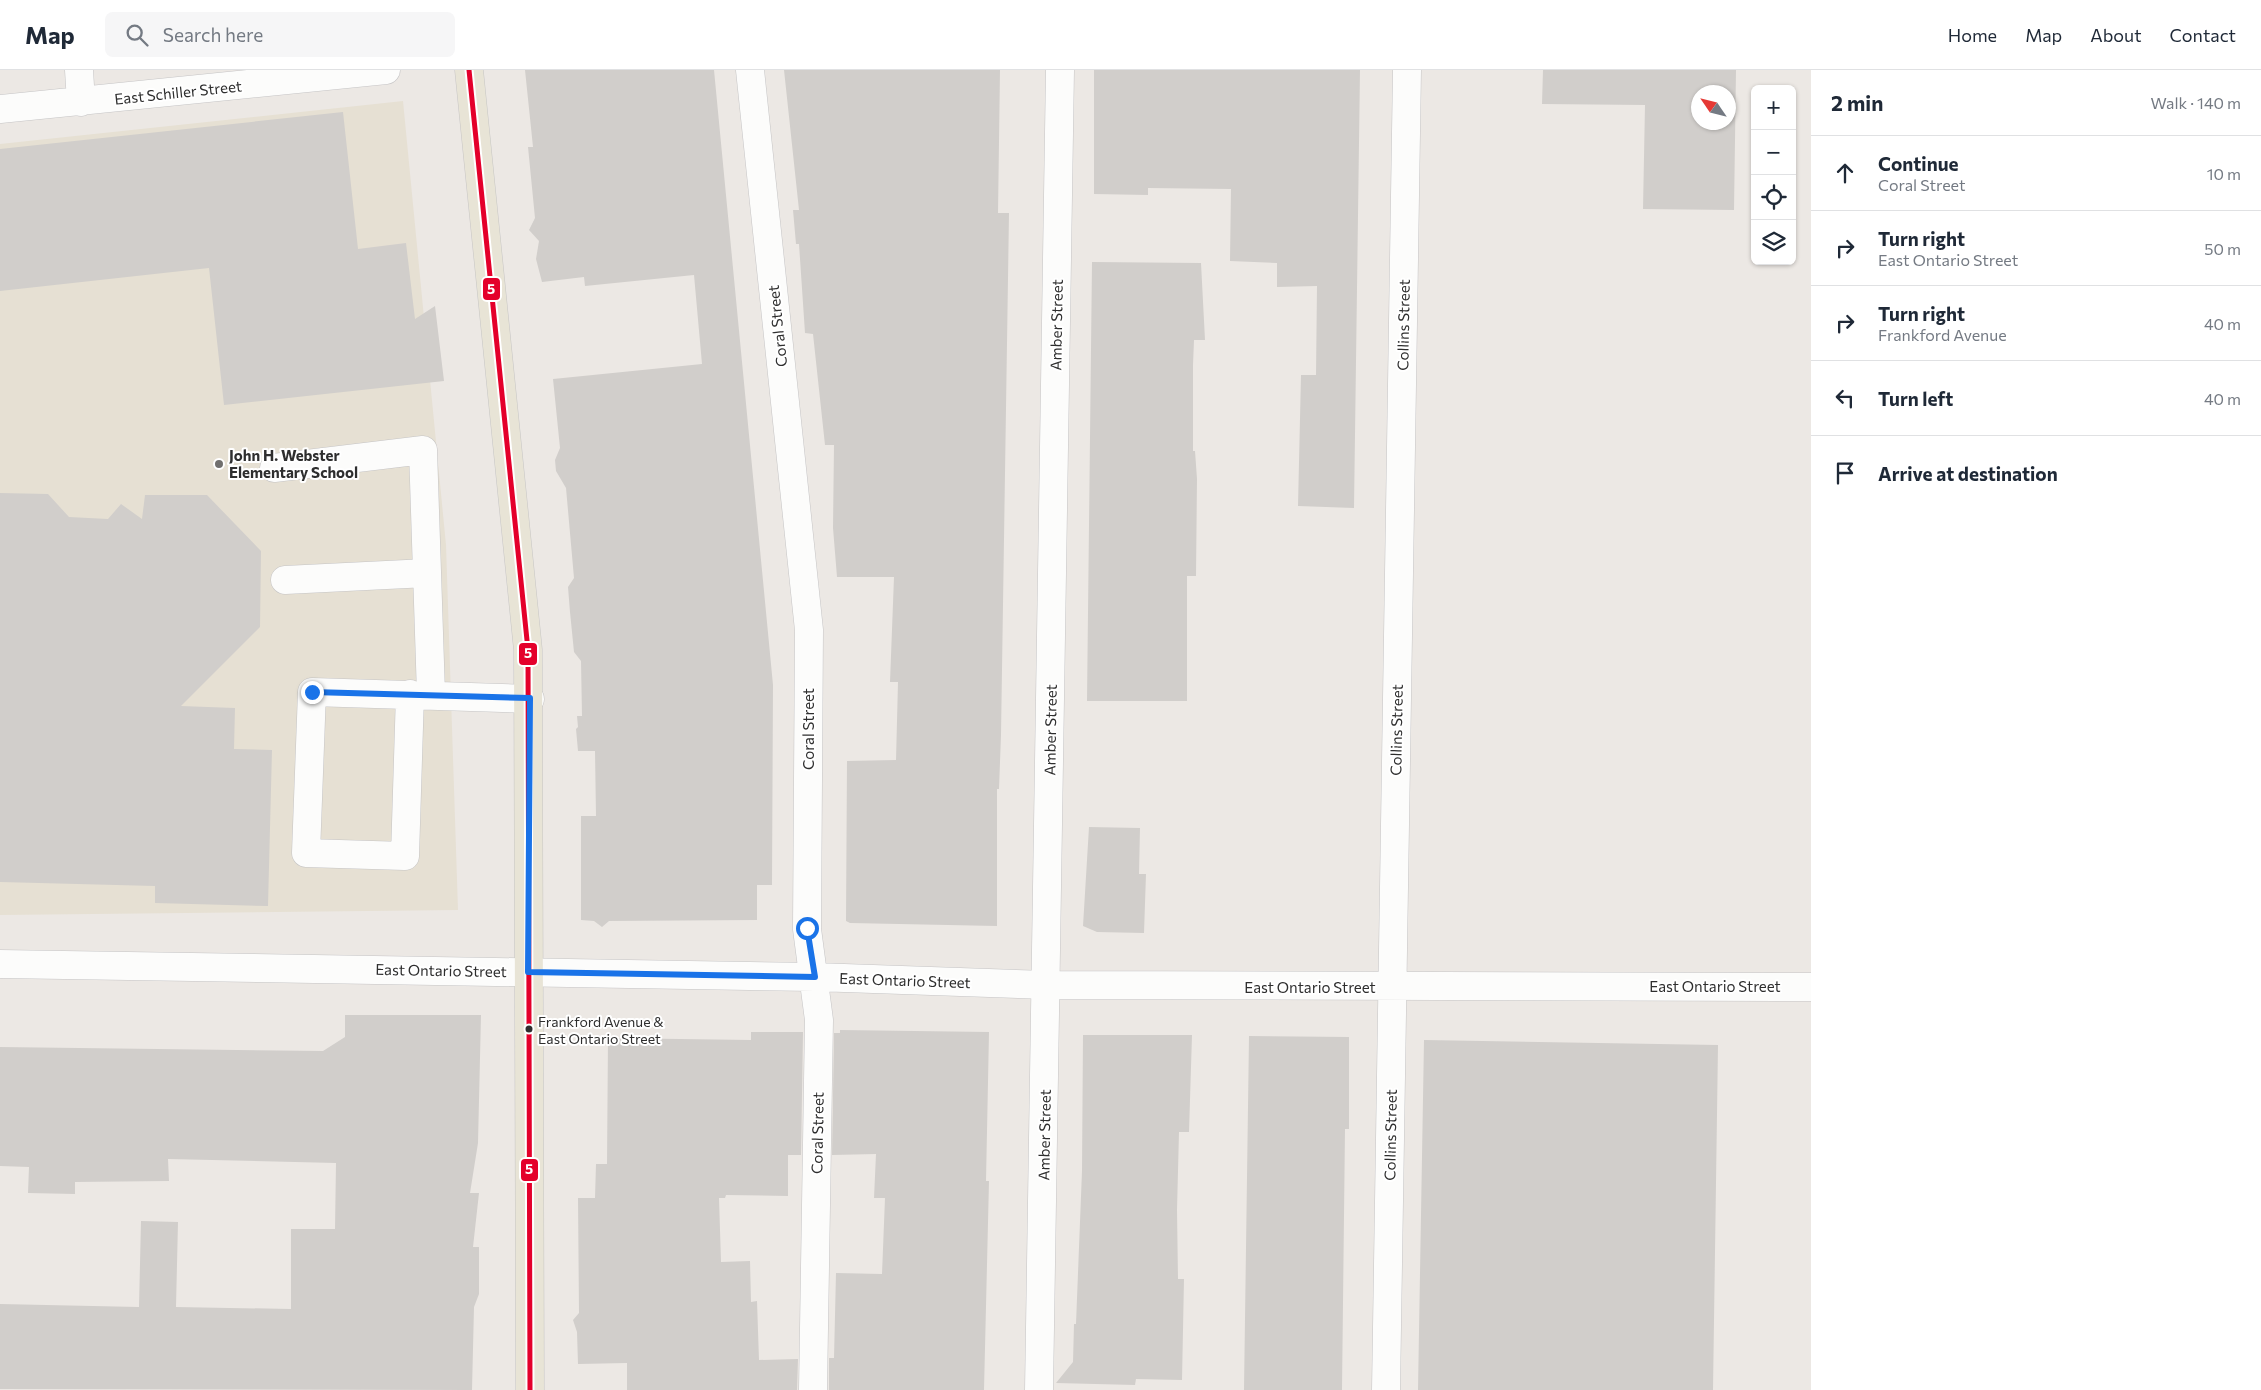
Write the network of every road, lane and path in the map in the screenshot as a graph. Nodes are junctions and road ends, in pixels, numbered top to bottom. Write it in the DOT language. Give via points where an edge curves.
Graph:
graph roads {
  1 [pos="79,70"];
  2 [pos="386,70"];
  3 [pos="469,70"];
  4 [pos="750,70"];
  5 [pos="1060,70"];
  6 [pos="1407,70"];
  7 [pos="81,102"];
  8 [pos="0,109"];
  9 [pos="274,468"];
  10 [pos="427,573"];
  11 [pos="285,580"];
  12 [pos="420,694"];
  13 [pos="530,698"];
  14 [pos="0,964"];
  15 [pos="528,972"];
  16 [pos="815,977"];
  17 [pos="1047,985"];
  18 [pos="1392,987"];
  19 [pos="1811,987"];
  20 [pos="530,1390"];
  21 [pos="814,1390"];
  22 [pos="1039,1390"];
  23 [pos="1386,1390"];
  1 -- 7 [label="street"];
  2 -- 7 [label="street, East Schiller Street"];
  3 -- 13 [label="main road" via="528,650"];
  4 -- 16 [label="street, Coral Street" via="809,630 807,928"];
  5 -- 17 [label="street, Amber Street"];
  6 -- 18 [label="street, Collins Street"];
  7 -- 8 [label="street, East Schiller Street"];
  9 -- 10 [label="street" via="423,450"];
  10 -- 11 [label="street"];
  10 -- 12 [label="street"];
  12 -- 12 [label="street" via="312,692 306,853 405,856"];
  12 -- 13 [label="street"];
  13 -- 15 [label="main road"];
  14 -- 15 [label="street, East Ontario Street"];
  15 -- 16 [label="street, East Ontario Street"];
  15 -- 20 [label="main road"];
  16 -- 17 [label="street, East Ontario Street"];
  16 -- 21 [label="street, Coral Street" via="819,1020"];
  17 -- 18 [label="street, East Ontario Street"];
  17 -- 22 [label="street, Amber Street"];
  18 -- 19 [label="street, East Ontario Street"];
  18 -- 23 [label="street, Collins Street"];
}
